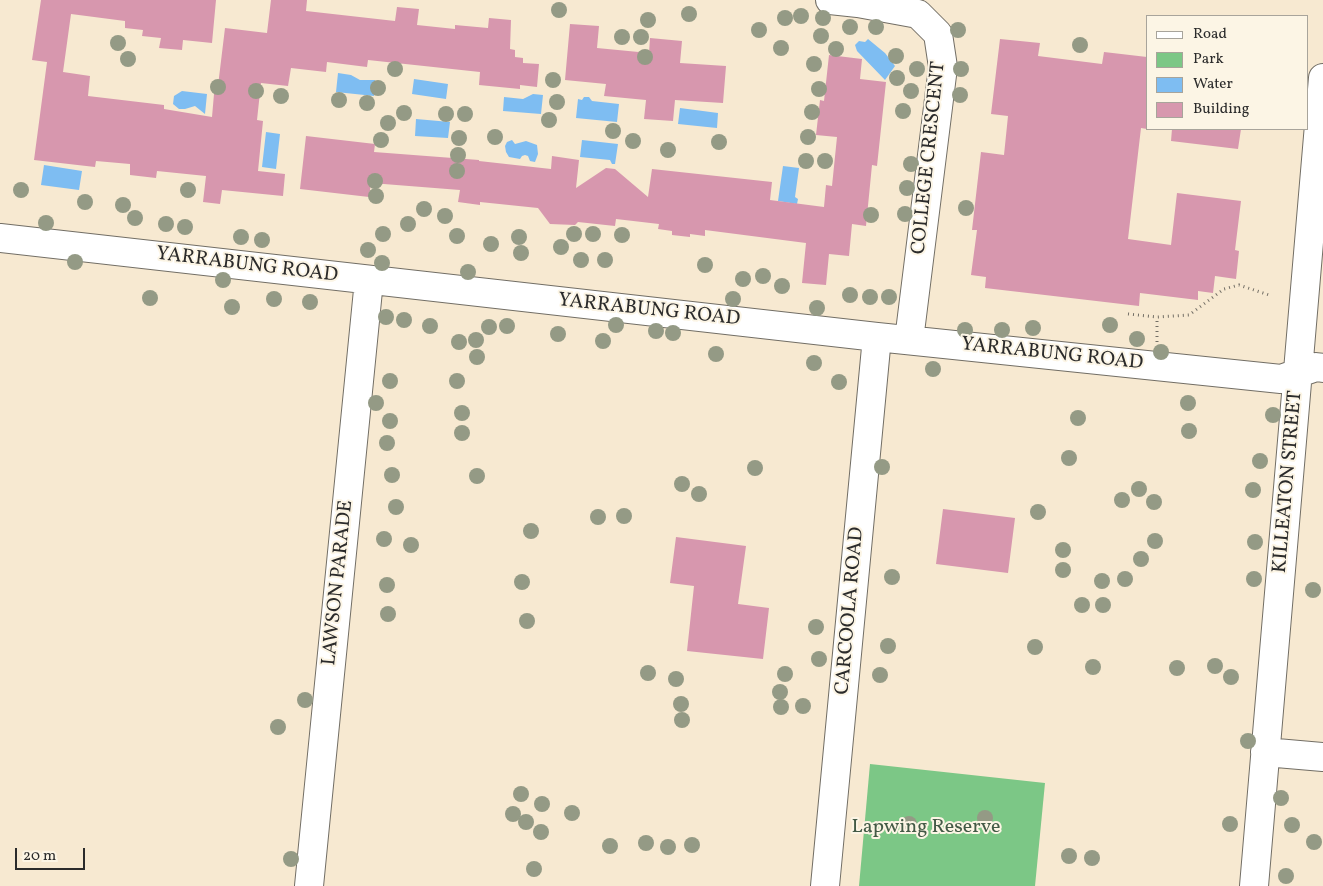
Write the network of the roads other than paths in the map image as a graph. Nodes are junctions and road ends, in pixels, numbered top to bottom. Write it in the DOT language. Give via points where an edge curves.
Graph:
graph roads {
  1 [pos="830,0"];
  2 [pos="1323,78"];
  3 [pos="0,238"];
  4 [pos="369,280"];
  5 [pos="877,337"];
  6 [pos="909,340"];
  7 [pos="1311,370"];
  8 [pos="1265,752"];
  9 [pos="1323,757"];
  10 [pos="309,886"];
  11 [pos="824,886"];
  12 [pos="1254,886"];
  1 -- 6 [label="street, COLLEGE CRESCENT" via="918,14 938,34 942,67"];
  2 -- 7 [label="street, KILLEATON STREET"];
  3 -- 4 [label="street, YARRABUNG ROAD"];
  4 -- 5 [label="street, YARRABUNG ROAD"];
  4 -- 10 [label="street, LAWSON PARADE"];
  5 -- 6 [label="street, YARRABUNG ROAD"];
  5 -- 11 [label="street, CARCOOLA ROAD"];
  6 -- 7 [label="street, YARRABUNG ROAD" via="1281,379"];
  7 -- 8 [label="street, KILLEATON STREET"];
  8 -- 9 [label="street"];
  8 -- 12 [label="street, KILLEATON STREET"];
}
